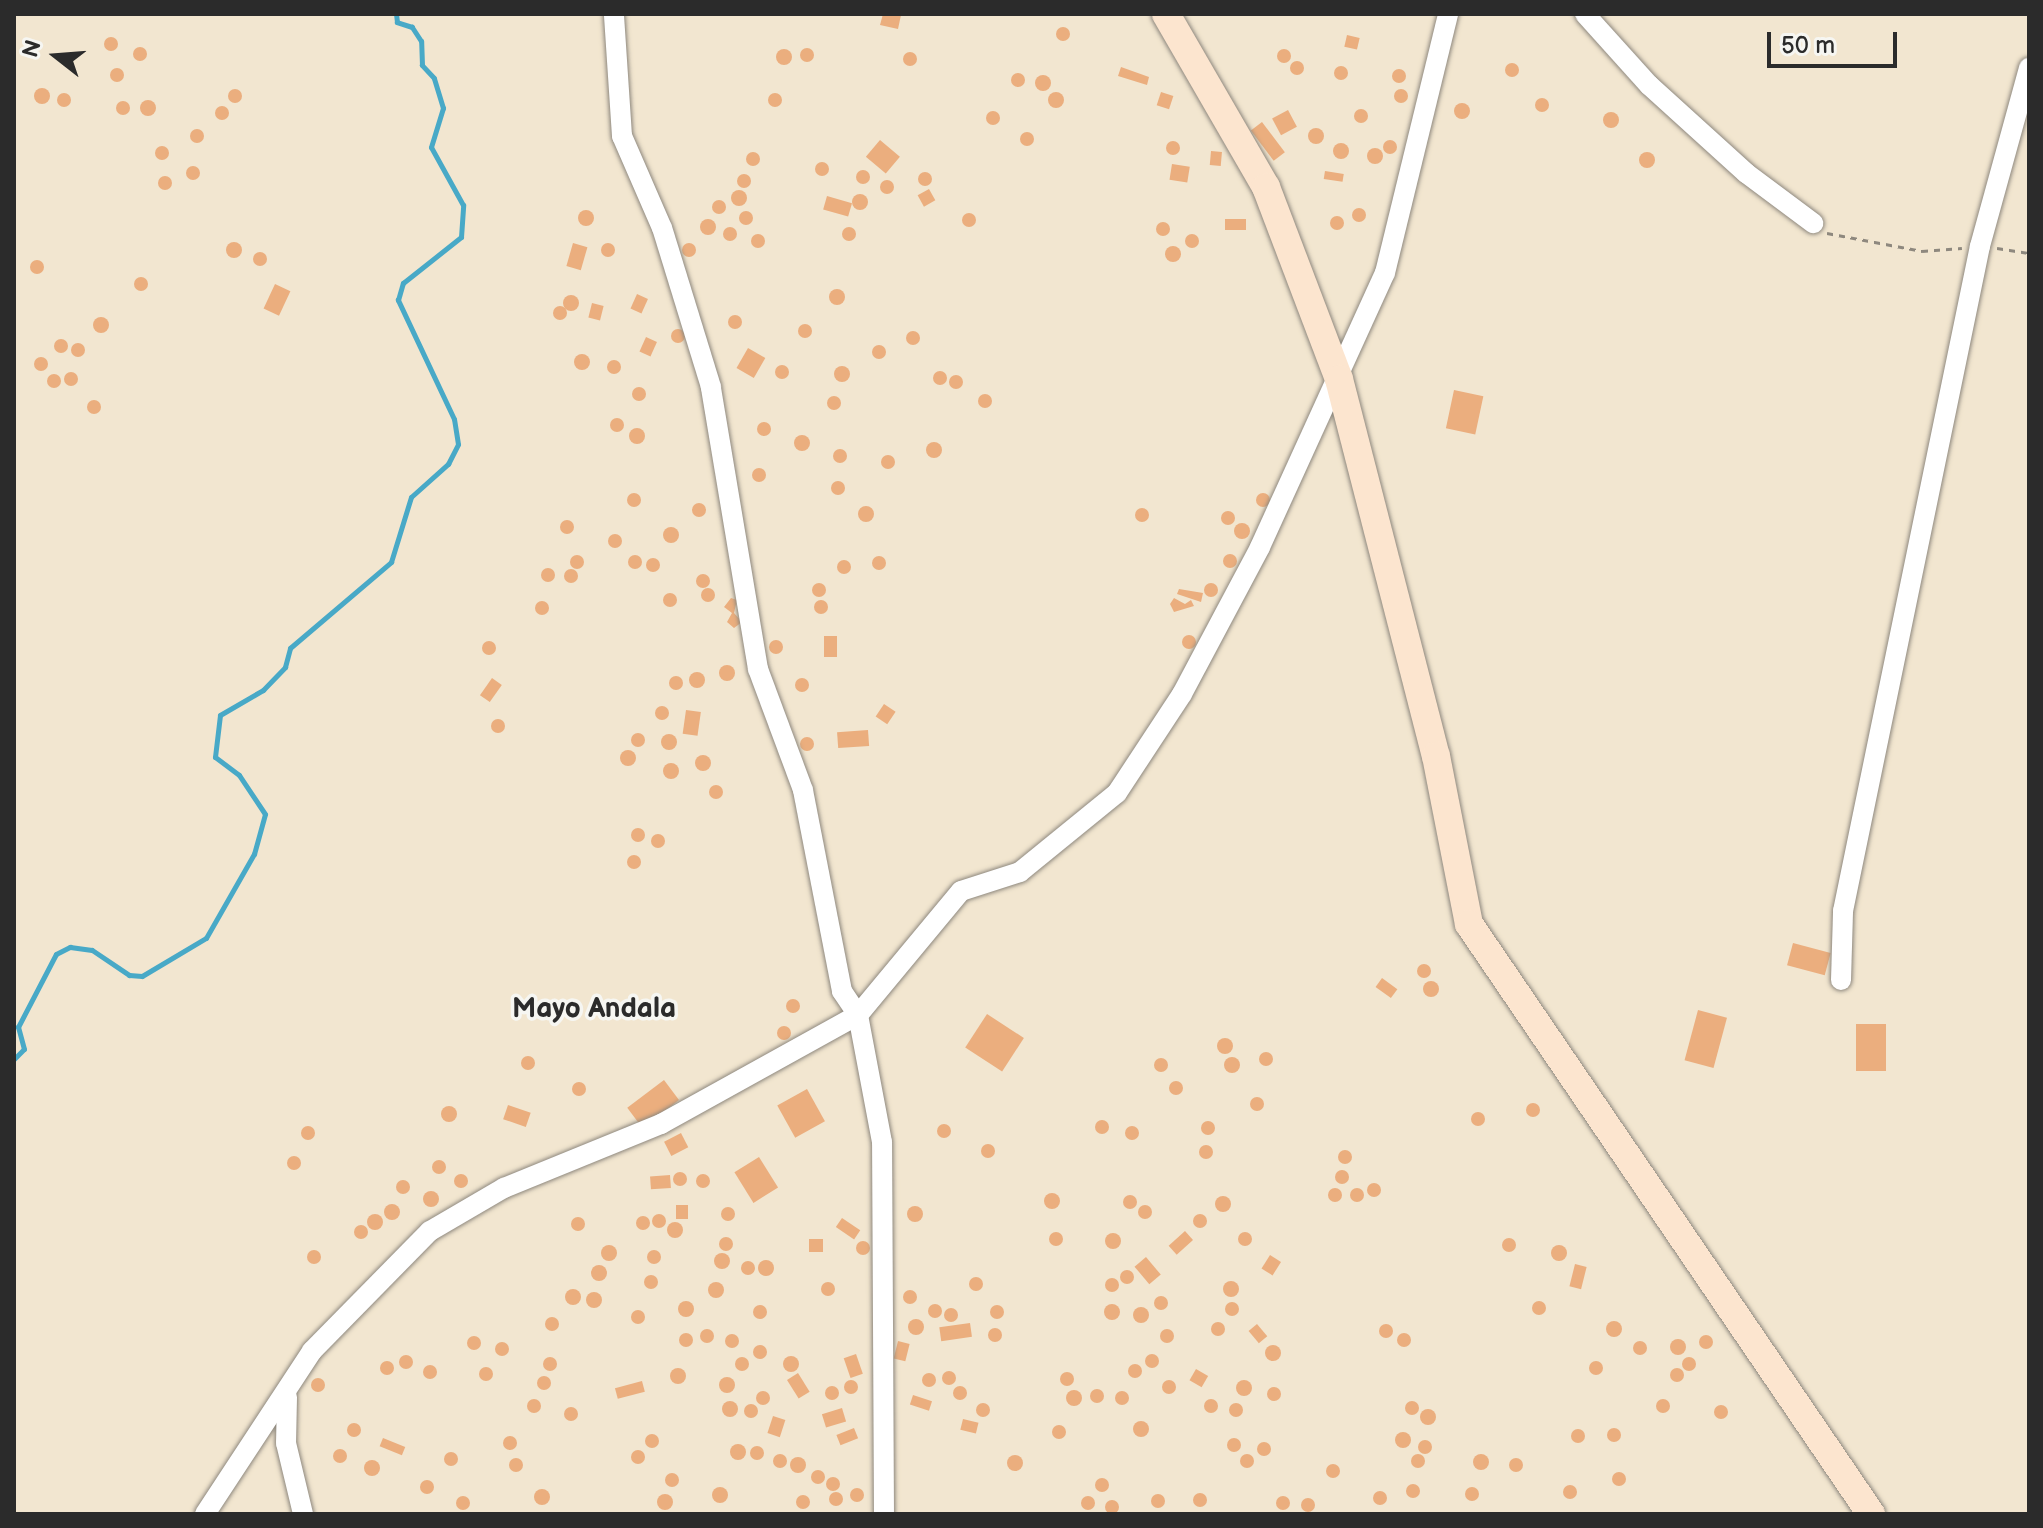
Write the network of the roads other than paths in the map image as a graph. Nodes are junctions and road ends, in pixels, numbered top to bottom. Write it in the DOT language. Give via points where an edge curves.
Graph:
graph roads {
  1 [pos="614,14"];
  2 [pos="1166,14"];
  3 [pos="1448,14"];
  4 [pos="1585,14"];
  5 [pos="2029,68"];
  6 [pos="1813,223"];
  7 [pos="1339,379"];
  8 [pos="1841,980"];
  9 [pos="858,1015"];
  10 [pos="287,1397"];
  11 [pos="205,1514"];
  12 [pos="303,1514"];
  13 [pos="884,1514"];
  14 [pos="1871,1514"];
  1 -- 9 [label="street" via="622,136 662,228 711,387 758,669 803,790 842,991"];
  2 -- 7 [label="street" via="1266,187"];
  3 -- 7 [label="street" via="1385,273"];
  4 -- 6 [label="street" via="1649,85 1746,173"];
  5 -- 8 [label="street" via="1980,246 1843,911"];
  7 -- 9 [label="street" via="1260,547 1189,680 1117,793 1020,872 961,891"];
  7 -- 14 [label="street" via="1436,756 1469,924"];
  9 -- 10 [label="street" via="661,1124 504,1188 430,1231 312,1351"];
  9 -- 13 [label="street" via="882,1142"];
  10 -- 11 [label="street"];
  10 -- 12 [label="street" via="286,1443"];
}
